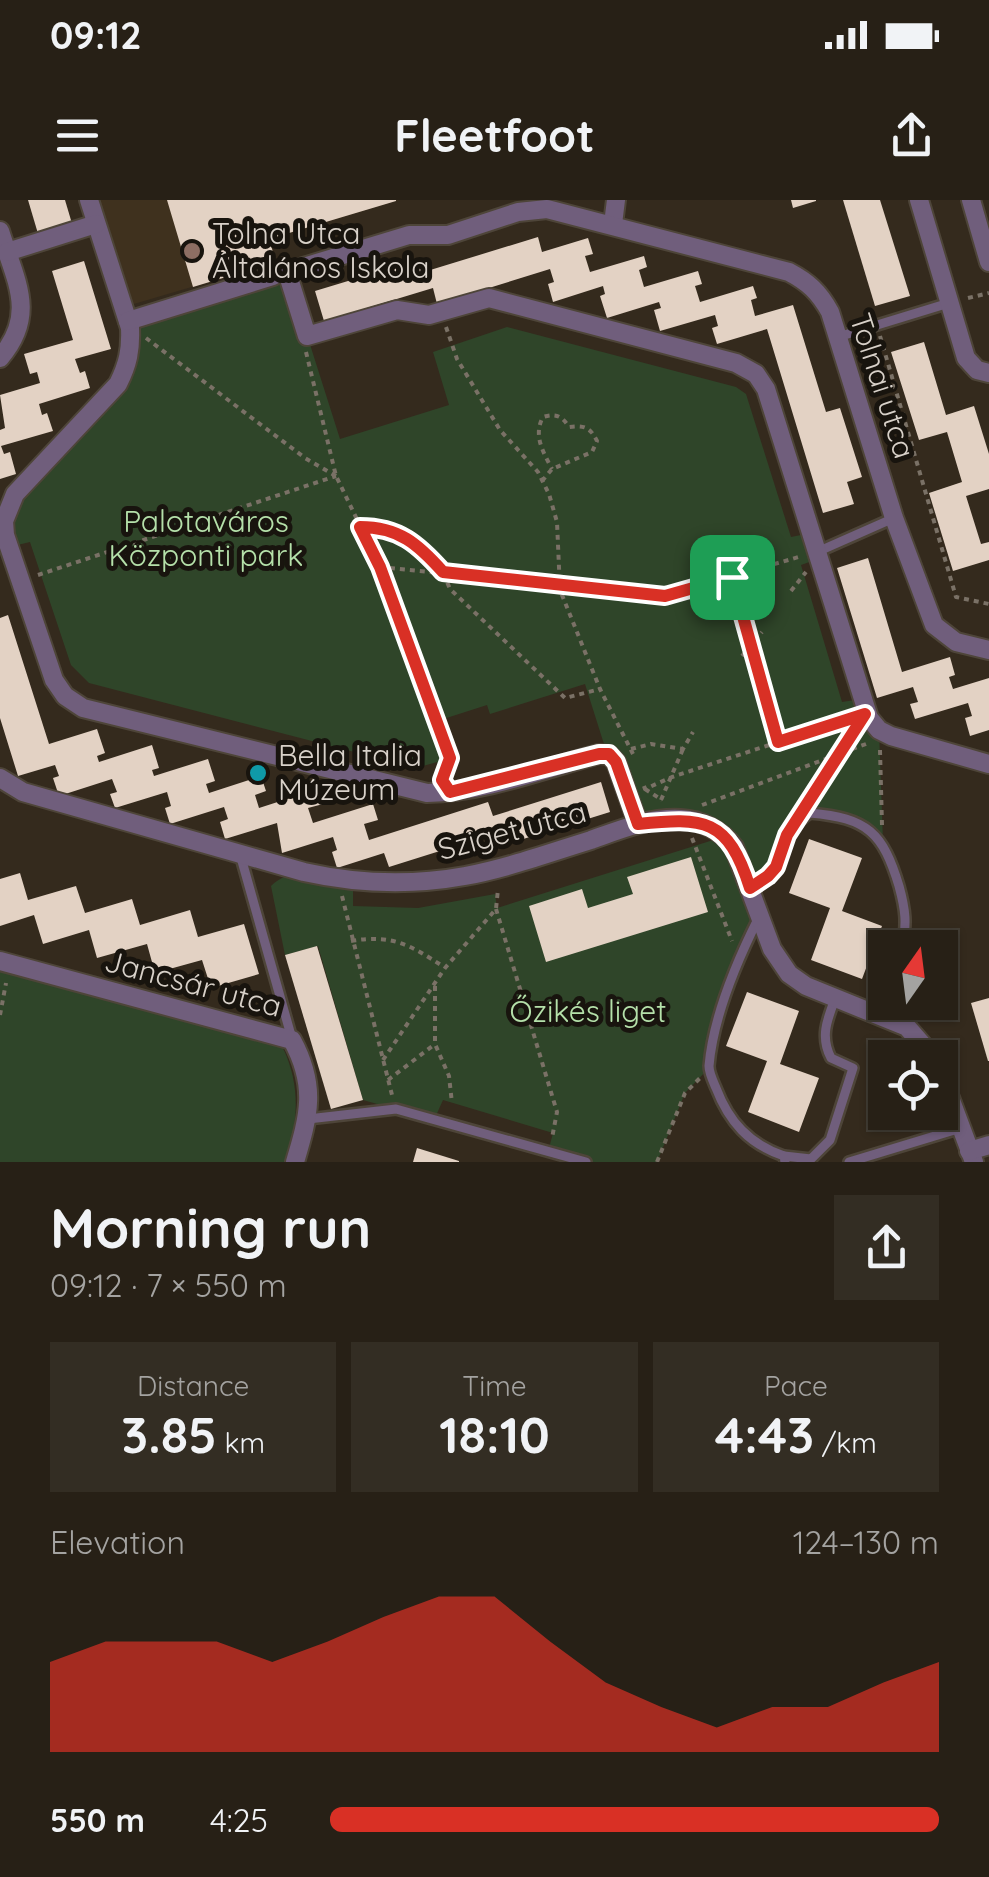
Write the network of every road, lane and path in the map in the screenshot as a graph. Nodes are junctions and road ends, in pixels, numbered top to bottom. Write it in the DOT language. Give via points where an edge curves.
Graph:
graph roads {
  1 [pos="89,200"];
  2 [pos="616,200"];
  3 [pos="919,200"];
  4 [pos="970,200"];
  5 [pos="96,224"];
  6 [pos="613,224"];
  7 [pos="0,231"];
  8 [pos="7,252"];
  9 [pos="989,262"];
  10 [pos="280,274"];
  11 [pos="948,303"];
  12 [pos="436,312"];
  13 [pos="129,324"];
  14 [pos="877,326"];
  15 [pos="838,337"];
  16 [pos="305,349"];
  17 [pos="0,358"];
  18 [pos="989,373"];
  19 [pos="552,469"];
  20 [pos="336,476"];
  21 [pos="542,481"];
  22 [pos="894,518"];
  23 [pos="360,527"];
  24 [pos="817,552"];
  25 [pos="380,567"];
  26 [pos="443,572"];
  27 [pos="16,575"];
  28 [pos="732,577"];
  29 [pos="562,583"];
  30 [pos="989,604"];
  31 [pos="762,632"];
  32 [pos="750,646"];
  33 [pos="989,650"];
  34 [pos="742,656"];
  35 [pos="600,689"];
  36 [pos="865,714"];
  37 [pos="857,727"];
  38 [pos="879,730"];
  39 [pos="692,732"];
  40 [pos="778,742"];
  41 [pos="631,749"];
  42 [pos="683,750"];
  43 [pos="840,754"];
  44 [pos="636,762"];
  45 [pos="989,764"];
  46 [pos="640,776"];
  47 [pos="0,778"];
  48 [pos="670,778"];
  49 [pos="450,792"];
  50 [pos="693,816"];
  51 [pos="797,821"];
  52 [pos="638,824"];
  53 [pos="883,842"];
  54 [pos="240,854"];
  55 [pos="500,869"];
  56 [pos="338,880"];
  57 [pos="750,888"];
  58 [pos="496,908"];
  59 [pos="759,916"];
  60 [pos="906,930"];
  61 [pos="351,941"];
  62 [pos="739,957"];
  63 [pos="5,962"];
  64 [pos="446,968"];
  65 [pos="434,984"];
  66 [pos="836,998"];
  67 [pos="868,1011"];
  68 [pos="0,1015"];
  69 [pos="890,1020"];
  70 [pos="292,1040"];
  71 [pos="918,1040"];
  72 [pos="435,1044"];
  73 [pos="383,1060"];
  74 [pos="708,1069"];
  75 [pos="388,1080"];
  76 [pos="452,1103"];
  77 [pos="396,1110"];
  78 [pos="308,1119"];
  79 [pos="958,1120"];
  80 [pos="961,1128"];
  81 [pos="989,1145"];
  82 [pos="548,1152"];
  83 [pos="972,1156"];
  84 [pos="785,1159"];
  85 [pos="295,1162"];
  86 [pos="586,1162"];
  87 [pos="657,1162"];
  88 [pos="848,1162"];
  1 -- 5 [label="street"];
  2 -- 6 [label="street"];
  3 -- 11 [label="street"];
  4 -- 9 [label="street"];
  5 -- 8 [label="street"];
  5 -- 13 [label="street"];
  6 -- 10 [label="street, Tolnai utca" via="536,210 448,234 409,235"];
  6 -- 15 [label="street, Tolnai utca" via="788,272 820,294"];
  7 -- 8 [label="street"];
  8 -- 17 [label="street" via="22,316"];
  10 -- 12 [label="street" via="307,336 397,310"];
  10 -- 13 [label="street, Tolnai utca"];
  11 -- 14 [label="lane"];
  11 -- 18 [label="street" via="966,358"];
  12 -- 21 [label="path" via="500,430"];
  12 -- 24 [label="street" via="500,299 756,374"];
  13 -- 20 [label="path"];
  13 -- 27 [label="street" via="131,349 118,384 8,506 5,535"];
  14 -- 15 [label="lane"];
  14 -- 30 [label="path" via="956,596"];
  15 -- 22 [label="street, Tolnai utca"];
  16 -- 20 [label="path"];
  19 -- 19 [label="path" via="592,452 592,430 569,427 553,414 543,417 541,449"];
  19 -- 21 [label="path"];
  20 -- 23 [label="path"];
  20 -- 27 [label="path"];
  21 -- 29 [label="path" via="557,522"];
  22 -- 24 [label="lane"];
  22 -- 33 [label="street, Tolnai utca" via="934,625 956,642"];
  23 -- 25 [label="path"];
  23 -- 26 [label="path" via="394,530 416,542"];
  24 -- 28 [label="path"];
  24 -- 38 [label="street" via="862,699"];
  25 -- 26 [label="path"];
  25 -- 49 [label="path" via="450,758 442,780"];
  26 -- 29 [label="path"];
  26 -- 35 [label="path" via="450,589 565,698"];
  27 -- 49 [label="street" via="54,680 83,708 407,789"];
  28 -- 29 [label="path" via="665,596"];
  28 -- 32 [label="path"];
  29 -- 35 [label="path"];
  31 -- 32 [label="path"];
  32 -- 34 [label="path"];
  32 -- 40 [label="path"];
  35 -- 41 [label="path"];
  36 -- 40 [label="path"];
  37 -- 43 [label="path"];
  38 -- 43 [label="path" via="872,741"];
  38 -- 45 [label="street"];
  38 -- 53 [label="path"];
  39 -- 42 [label="path"];
  40 -- 48 [label="path"];
  41 -- 42 [label="path" via="650,744"];
  41 -- 44 [label="path"];
  42 -- 48 [label="path"];
  43 -- 50 [label="path" via="692,808"];
  43 -- 51 [label="path"];
  46 -- 48 [label="path" via="645,789"];
  47 -- 54 [label="street, Sziget utca" via="22,792"];
  49 -- 52 [label="street" via="609,754"];
  50 -- 52 [label="street, Sziget utca"];
  50 -- 57 [label="street" via="726,836"];
  50 -- 62 [label="path"];
  51 -- 53 [label="lane" via="825,814 864,827"];
  51 -- 57 [label="lane" via="776,867"];
  52 -- 55 [label="street, Sziget utca"];
  53 -- 60 [label="lane"];
  54 -- 56 [label="street, Sziget utca"];
  54 -- 70 [label="lane"];
  55 -- 56 [label="street, Sziget utca" via="424,882"];
  55 -- 58 [label="path"];
  56 -- 61 [label="path"];
  57 -- 59 [label="street"];
  58 -- 64 [label="path"];
  58 -- 82 [label="path" via="557,1112"];
  59 -- 62 [label="lane"];
  59 -- 66 [label="street" via="789,974"];
  61 -- 64 [label="path" via="392,939"];
  61 -- 73 [label="path"];
  62 -- 74 [label="lane"];
  63 -- 68 [label="path"];
  63 -- 70 [label="street, Jancsár utca"];
  64 -- 65 [label="path"];
  65 -- 72 [label="path"];
  65 -- 73 [label="path"];
  66 -- 67 [label="street"];
  66 -- 84 [label="lane" via="824,1046 830,1058 853,1068 830,1140 811,1159"];
  69 -- 71 [label="street"];
  70 -- 78 [label="street, Jancsár utca" via="311,1095"];
  72 -- 75 [label="path"];
  72 -- 76 [label="path"];
  73 -- 75 [label="path"];
  74 -- 84 [label="lane" via="736,1126"];
  74 -- 87 [label="path" via="686,1093"];
  75 -- 77 [label="path"];
  77 -- 78 [label="lane"];
  77 -- 82 [label="lane"];
  78 -- 85 [label="street"];
  79 -- 80 [label="street"];
  80 -- 83 [label="street"];
  80 -- 88 [label="lane"];
  81 -- 83 [label="street"];
  82 -- 86 [label="lane"];
}
